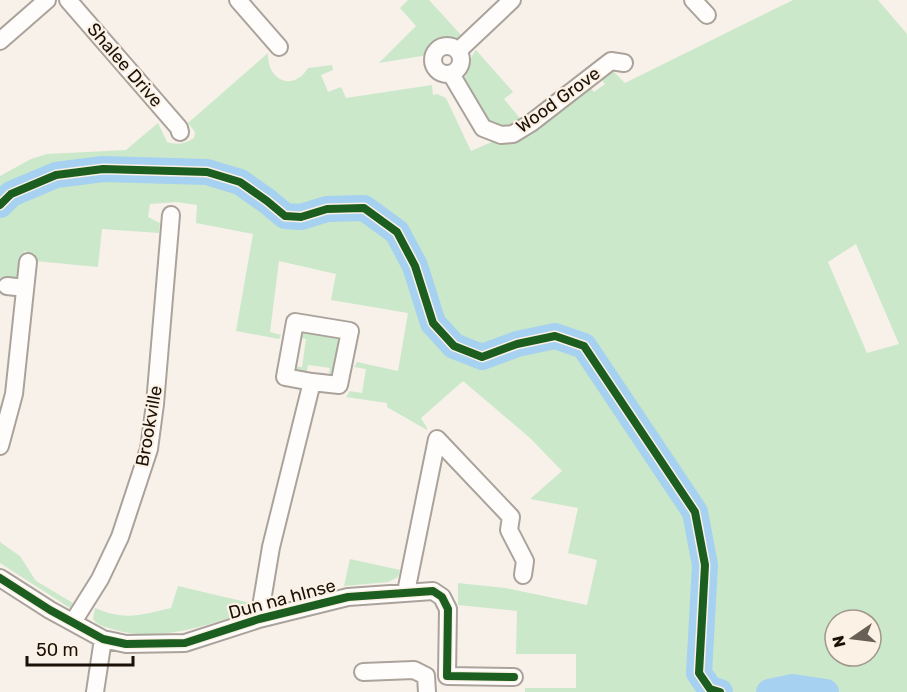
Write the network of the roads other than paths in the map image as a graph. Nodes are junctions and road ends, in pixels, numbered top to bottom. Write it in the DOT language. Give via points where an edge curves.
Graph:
graph roads {
  1 [pos="47,0"];
  2 [pos="68,0"];
  3 [pos="238,0"];
  4 [pos="512,0"];
  5 [pos="693,0"];
  6 [pos="707,15"];
  7 [pos="0,41"];
  8 [pos="279,47"];
  9 [pos="458,51"];
  10 [pos="624,63"];
  11 [pos="451,74"];
  12 [pos="180,132"];
  13 [pos="171,215"];
  14 [pos="28,262"];
  15 [pos="6,286"];
  16 [pos="25,288"];
  17 [pos="312,381"];
  18 [pos="0,446"];
  19 [pos="523,575"];
  20 [pos="0,578"];
  21 [pos="406,592"];
  22 [pos="259,619"];
  23 [pos="73,622"];
  24 [pos="103,639"];
  25 [pos="363,672"];
  26 [pos="447,676"];
  27 [pos="514,677"];
  28 [pos="427,684"];
  29 [pos="95,692"];
  1 -- 7 [label="street"];
  2 -- 12 [label="street, Shalee Drive"];
  3 -- 8 [label="street"];
  4 -- 9 [label="street"];
  5 -- 6 [label="street"];
  9 -- 11 [label="street" via="462,62"];
  9 -- 11 [label="street" via="445,46 434,56 437,70"];
  10 -- 11 [label="street, Wood Grove" via="611,61 531,123 513,134 501,135 483,128"];
  13 -- 23 [label="street, Brookville" via="149,449 120,537"];
  14 -- 16 [label="street"];
  15 -- 16 [label="street"];
  16 -- 18 [label="street" via="14,394"];
  17 -- 17 [label="street" via="285,376 294,322 350,331 339,385"];
  17 -- 22 [label="street, Dun na hInse" via="271,547"];
  19 -- 21 [label="street" via="525,561 509,530 512,517 437,439"];
  20 -- 23 [label="street, Dun na hInse"];
  21 -- 22 [label="street, Dun na hInse" via="348,597"];
  21 -- 26 [label="street, Dun na hInse" via="433,591 442,597 448,609"];
  22 -- 24 [label="street, Dun na hInse" via="185,644 126,644"];
  23 -- 24 [label="street, Dun na hInse"];
  24 -- 29 [label="street"];
  25 -- 28 [label="street" via="414,670"];
  26 -- 27 [label="street"];
  26 -- 28 [label="street"];
}
